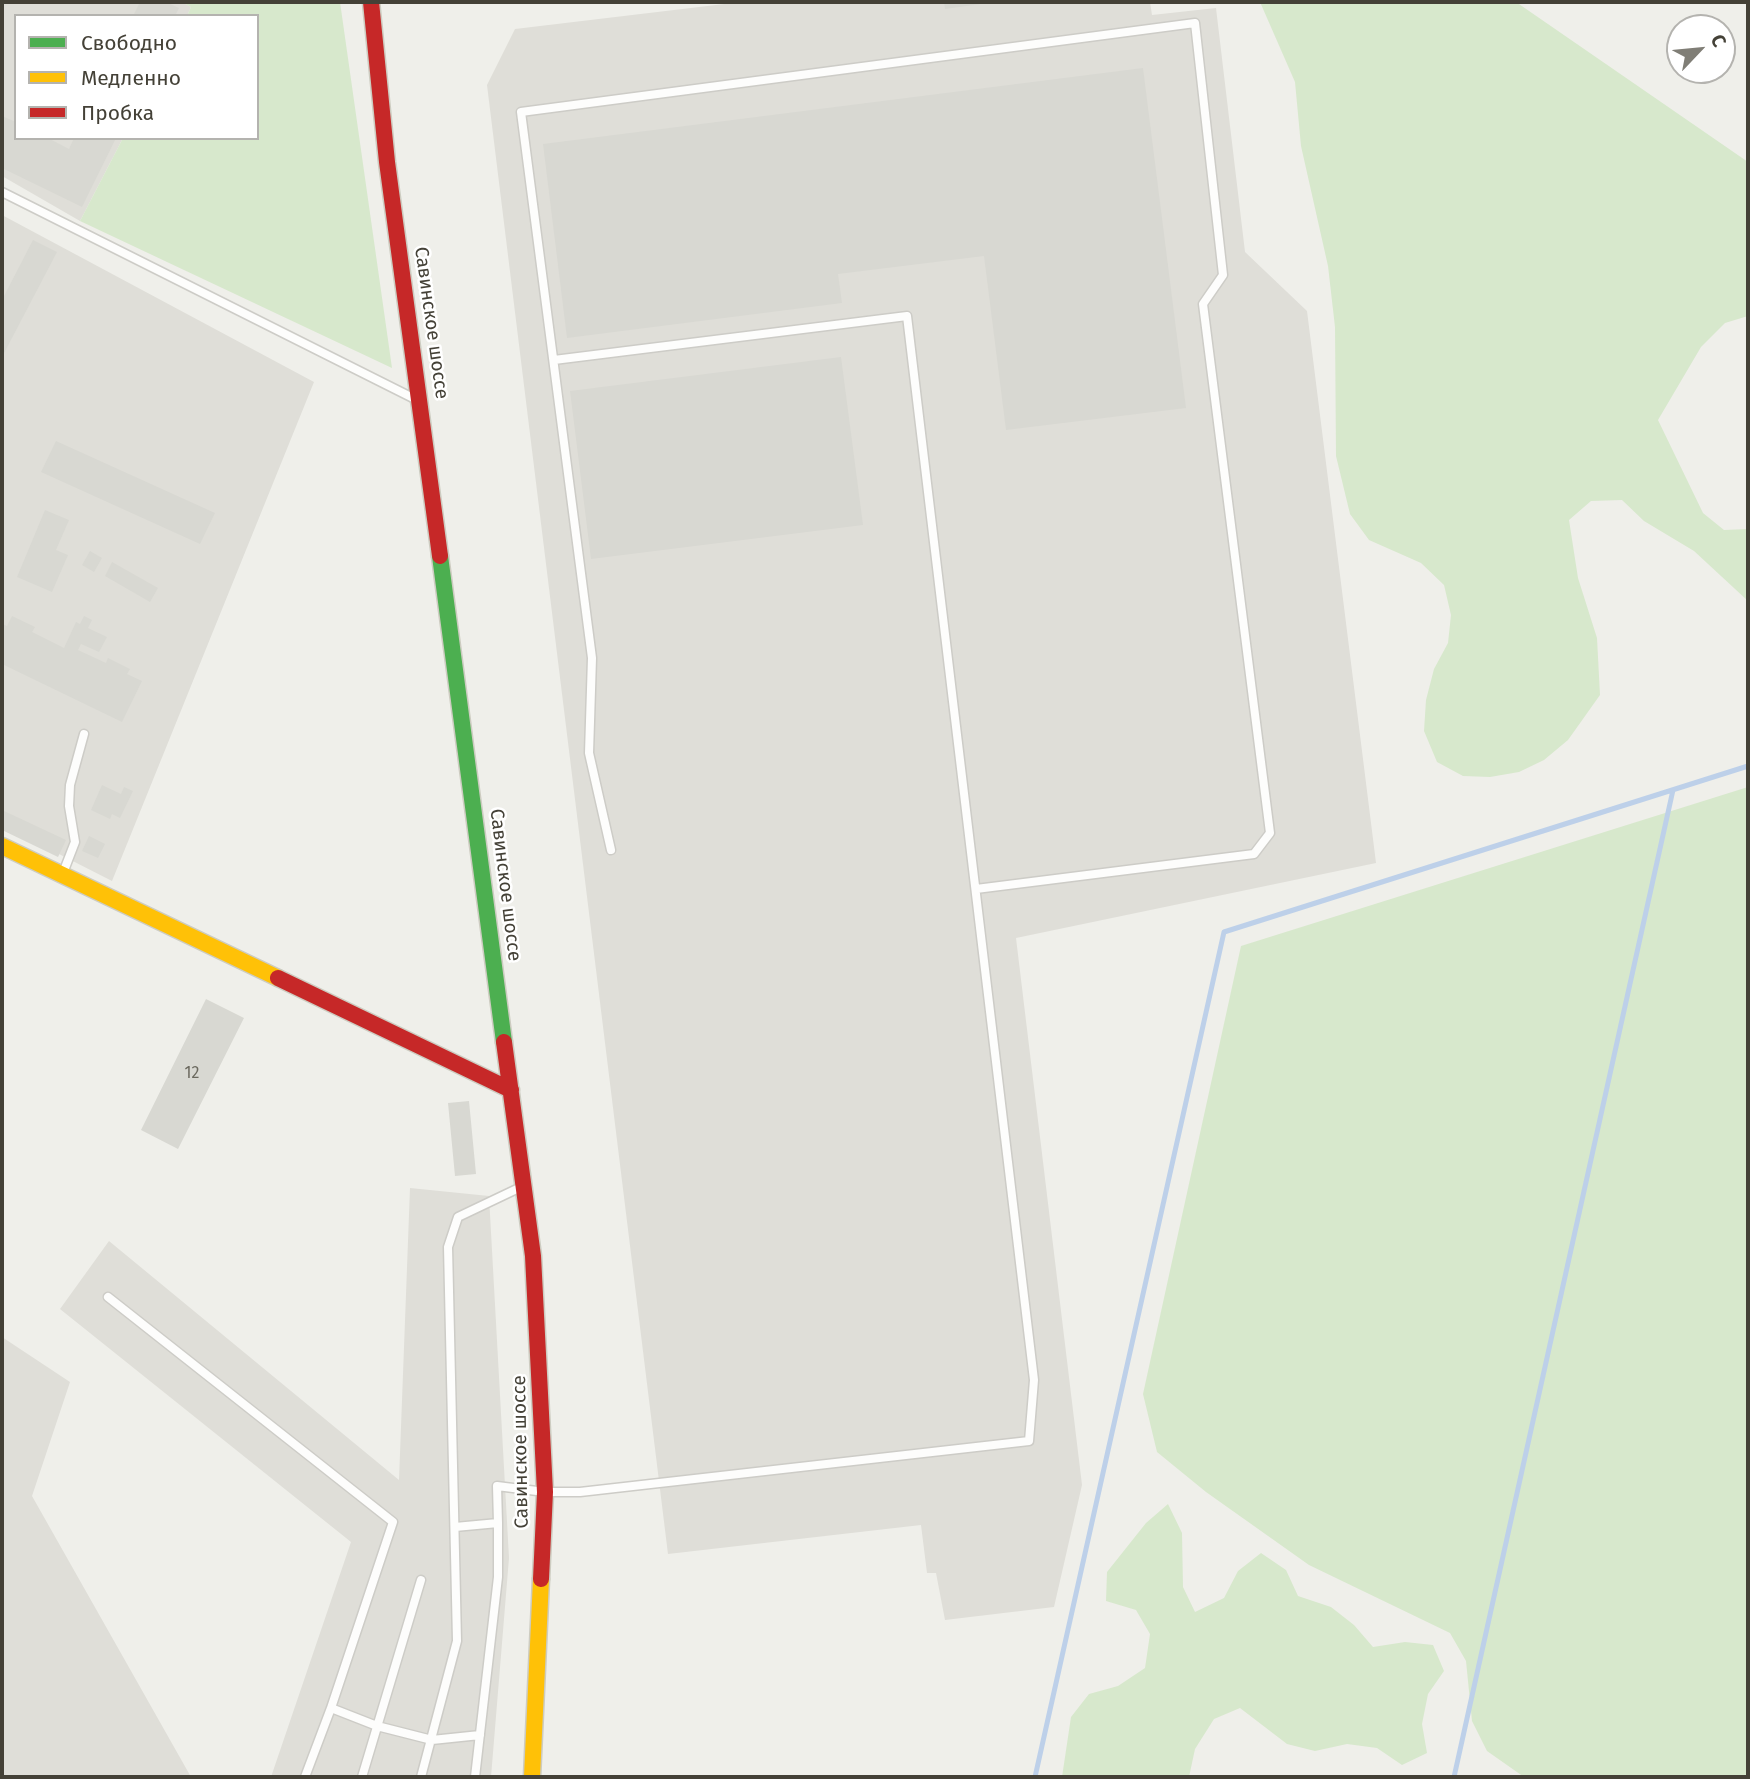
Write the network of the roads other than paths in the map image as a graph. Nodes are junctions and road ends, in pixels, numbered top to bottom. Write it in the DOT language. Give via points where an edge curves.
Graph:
graph roads {
  1 [pos="371,2"];
  2 [pos="3,194"];
  3 [pos="554,360"];
  4 [pos="421,402"];
  5 [pos="84,734"];
  6 [pos="2,846"];
  7 [pos="611,850"];
  8 [pos="62,875"];
  9 [pos="976,889"];
  10 [pos="511,1090"];
  11 [pos="523,1185"];
  12 [pos="108,1297"];
  13 [pos="545,1492"];
  14 [pos="498,1523"];
  15 [pos="455,1527"];
  16 [pos="421,1580"];
  17 [pos="331,1707"];
  18 [pos="377,1726"];
  19 [pos="480,1735"];
  20 [pos="432,1740"];
  21 [pos="306,1777"];
  22 [pos="362,1777"];
  23 [pos="421,1777"];
  24 [pos="475,1777"];
  25 [pos="532,1777"];
  1 -- 4 [label="street, Савинское шоссе" via="387,162"];
  2 -- 4 [label="lane"];
  3 -- 7 [label="lane" via="592,658 589,753"];
  3 -- 9 [label="lane" via="907,316"];
  3 -- 9 [label="lane" via="521,112 1195,23 1223,275 1203,304 1270,833 1254,854"];
  4 -- 10 [label="street, Савинское шоссе"];
  5 -- 8 [label="lane" via="70,785 75,842"];
  6 -- 8 [label="street"];
  8 -- 10 [label="street"];
  9 -- 13 [label="lane" via="1034,1380 1029,1441 580,1492"];
  10 -- 11 [label="street, Савинское шоссе"];
  11 -- 13 [label="street, Савинское шоссе" via="533,1256"];
  11 -- 15 [label="lane" via="458,1217 448,1247"];
  12 -- 17 [label="lane" via="393,1522"];
  13 -- 14 [label="lane" via="497,1486"];
  13 -- 25 [label="street, Савинское шоссе"];
  14 -- 15 [label="lane"];
  14 -- 19 [label="lane" via="498,1577"];
  15 -- 20 [label="lane" via="457,1641"];
  16 -- 18 [label="lane"];
  17 -- 18 [label="lane"];
  17 -- 21 [label="lane"];
  18 -- 20 [label="lane"];
  18 -- 22 [label="lane"];
  19 -- 20 [label="lane"];
  19 -- 24 [label="lane"];
  20 -- 23 [label="lane"];
}
